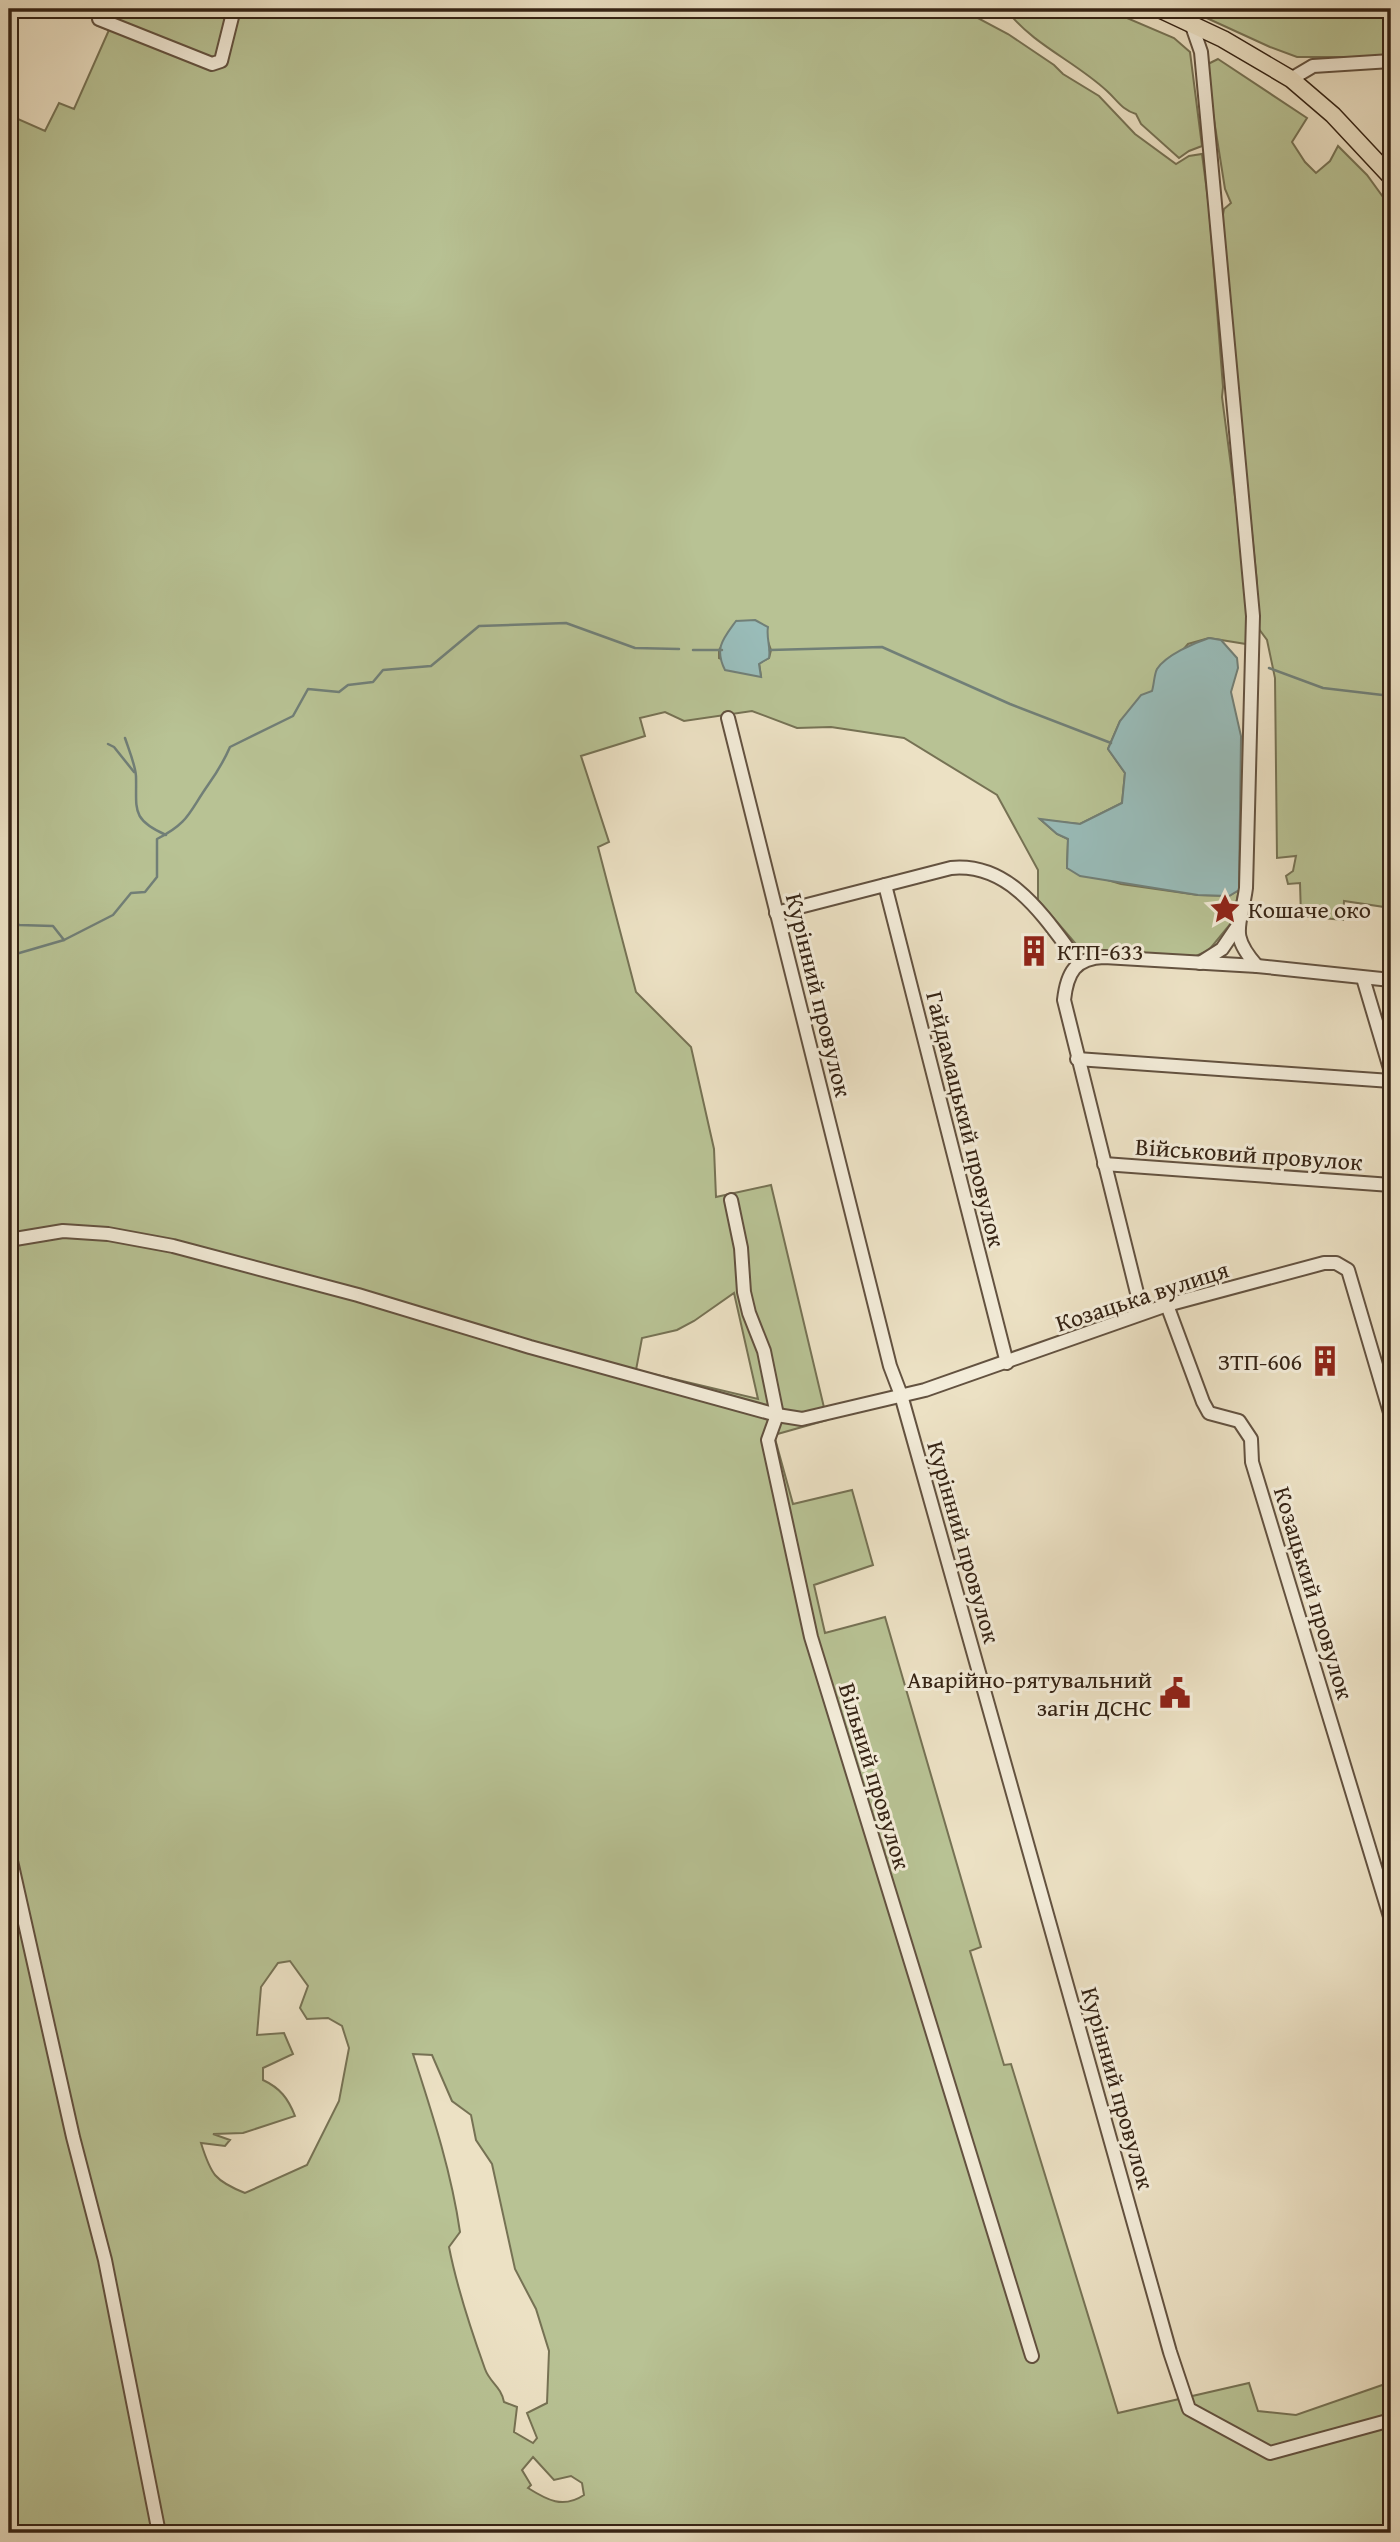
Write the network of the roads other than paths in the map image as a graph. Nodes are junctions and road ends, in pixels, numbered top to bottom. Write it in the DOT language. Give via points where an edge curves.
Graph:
graph roads {
  1 [pos="234,9"];
  2 [pos="1159,9"];
  3 [pos="99,19"];
  4 [pos="1191,23"];
  5 [pos="1391,61"];
  6 [pos="1291,79"];
  7 [pos="1391,177"];
  8 [pos="728,718"];
  9 [pos="885,886"];
  10 [pos="776,913"];
  11 [pos="1237,927"];
  12 [pos="1079,963"];
  13 [pos="1200,963"];
  14 [pos="1258,967"];
  15 [pos="1363,978"];
  16 [pos="1391,979"];
  17 [pos="1077,1059"];
  18 [pos="1391,1072"];
  19 [pos="1391,1081"];
  20 [pos="1104,1164"];
  21 [pos="1391,1185"];
  22 [pos="731,1200"];
  23 [pos="9,1240"];
  24 [pos="1167,1305"];
  25 [pos="1142,1313"];
  26 [pos="1007,1363"];
  27 [pos="901,1395"];
  28 [pos="777,1415"];
  29 [pos="1391,1416"];
  30 [pos="9,1852"];
  31 [pos="1391,1920"];
  32 [pos="1032,2356"];
  33 [pos="1391,2420"];
  34 [pos="159,2533"];
  1 -- 3 [label="street" via="224,54 212,64"];
  2 -- 4 [label="main road"];
  4 -- 6 [label="main road"];
  4 -- 11 [label="street" via="1201,52 1254,616 1246,888"];
  5 -- 6 [label="street" via="1312,66"];
  6 -- 7 [label="main road" via="1333,115"];
  8 -- 10 [label="street, Курінний провулок"];
  9 -- 10 [label="street"];
  9 -- 12 [label="street" via="951,869 982,869 1036,907"];
  9 -- 26 [label="street, Гайдамацький провулок"];
  10 -- 27 [label="street, Курінний провулок"];
  11 -- 13 [label="street" via="1222,949"];
  11 -- 14 [label="street" via="1244,951"];
  12 -- 13 [label="street" via="1104,957"];
  12 -- 17 [label="street" via="1065,985 1064,1000"];
  13 -- 14 [label="street"];
  14 -- 15 [label="street"];
  15 -- 16 [label="street"];
  15 -- 18 [label="street"];
  17 -- 19 [label="street"];
  17 -- 20 [label="street"];
  20 -- 21 [label="street, Військовий провулок"];
  20 -- 25 [label="street"];
  22 -- 28 [label="street, Вільний провулок" via="744,1292 764,1351"];
  23 -- 28 [label="street" via="63,1231 173,1246"];
  24 -- 25 [label="street, Козацька вулиця"];
  24 -- 29 [label="street, Козацька вулиця" via="1336,1263 1348,1270"];
  24 -- 31 [label="street, Козацький провулок" via="1209,1413 1239,1422 1251,1439 1252,1462"];
  25 -- 26 [label="street, Козацька вулиця"];
  26 -- 27 [label="street, Козацька вулиця"];
  27 -- 28 [label="street, Козацька вулиця" via="802,1419"];
  27 -- 33 [label="street, Курінний провулок" via="1189,2409 1269,2453"];
  28 -- 32 [label="street, Вільний провулок" via="768,1440 811,1637"];
  30 -- 34 [label="street" via="105,2260"];
}
